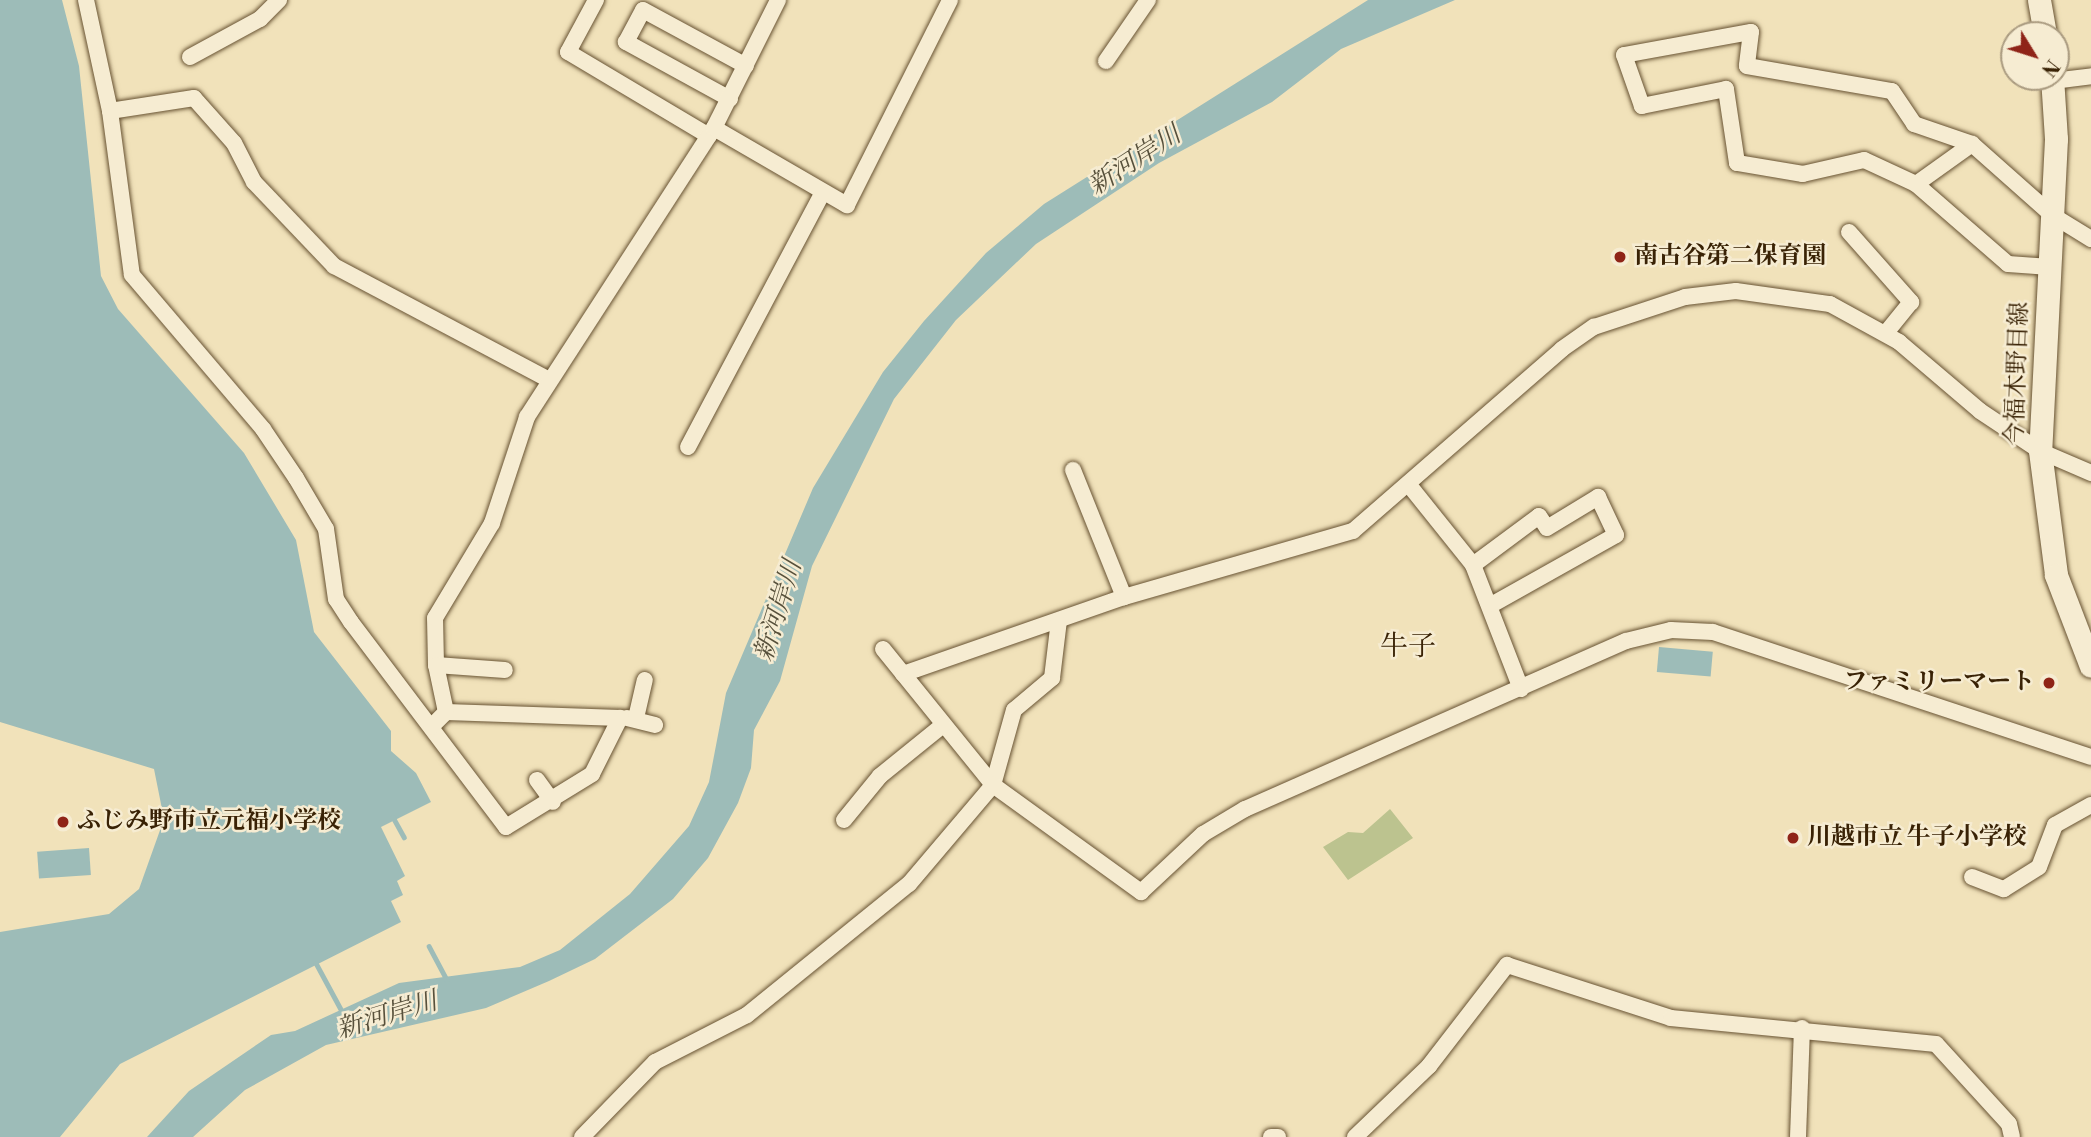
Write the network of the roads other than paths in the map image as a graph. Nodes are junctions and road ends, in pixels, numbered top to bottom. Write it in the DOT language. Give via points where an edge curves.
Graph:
graph roads {
  1 [pos="86,0"];
  2 [pos="279,0"];
  3 [pos="596,0"];
  4 [pos="778,0"];
  5 [pos="950,0"];
  6 [pos="1147,0"];
  7 [pos="2039,1"];
  8 [pos="2043,21"];
  9 [pos="190,57"];
  10 [pos="1106,61"];
  11 [pos="746,66"];
  12 [pos="2091,75"];
  13 [pos="2070,77"];
  14 [pos="2052,91"];
  15 [pos="730,99"];
  16 [pos="110,111"];
  17 [pos="712,132"];
  18 [pos="1972,144"];
  19 [pos="1916,184"];
  20 [pos="822,194"];
  21 [pos="2052,215"];
  22 [pos="1849,232"];
  23 [pos="2091,239"];
  24 [pos="2050,267"];
  25 [pos="1886,333"];
  26 [pos="547,379"];
  27 [pos="688,447"];
  28 [pos="2040,451"];
  29 [pos="1073,470"];
  30 [pos="2091,472"];
  31 [pos="1409,485"];
  32 [pos="1473,565"];
  33 [pos="1124,597"];
  34 [pos="1493,604"];
  35 [pos="1059,620"];
  36 [pos="883,649"];
  37 [pos="436,665"];
  38 [pos="2091,666"];
  39 [pos="505,670"];
  40 [pos="903,674"];
  41 [pos="645,680"];
  42 [pos="1521,689"];
  43 [pos="446,712"];
  44 [pos="628,718"];
  45 [pos="654,725"];
  46 [pos="943,725"];
  47 [pos="431,727"];
  48 [pos="2091,757"];
  49 [pos="537,780"];
  50 [pos="993,785"];
  51 [pos="553,802"];
  52 [pos="2091,805"];
  53 [pos="844,820"];
  54 [pos="1972,877"];
  55 [pos="1802,1027"];
  56 [pos="582,1137"];
  57 [pos="1272,1137"];
  58 [pos="1278,1137"];
  59 [pos="1355,1137"];
  60 [pos="1798,1137"];
  61 [pos="2012,1137"];
  1 -- 16 [label="street"];
  2 -- 9 [label="street" via="260,19"];
  3 -- 17 [label="street" via="568,52"];
  4 -- 11 [label="street"];
  5 -- 20 [label="street" via="847,205"];
  6 -- 10 [label="street"];
  7 -- 8 [label="main road"];
  11 -- 15 [label="street"];
  11 -- 15 [label="street" via="643,10 626,41"];
  12 -- 13 [label="street"];
  14 -- 21 [label="main road, 今福木野目線"];
  15 -- 17 [label="street"];
  16 -- 26 [label="street" via="194,98 233,143 254,182 334,265"];
  16 -- 47 [label="street" via="132,275 263,429 296,478 326,529 335,599"];
  17 -- 20 [label="street"];
  17 -- 26 [label="street"];
  18 -- 19 [label="street"];
  18 -- 19 [label="street" via="1914,124 1892,91 1747,66 1751,32 1624,55 1642,106 1726,89 1737,163 1803,174 1864,160"];
  18 -- 21 [label="street"];
  19 -- 24 [label="street" via="2008,264"];
  20 -- 27 [label="street"];
  21 -- 23 [label="street"];
  21 -- 24 [label="main road, 今福木野目線"];
  22 -- 25 [label="street" via="1912,302"];
  24 -- 28 [label="main road, 今福木野目線"];
  25 -- 28 [label="street"];
  25 -- 31 [label="street" via="1830,304 1792,294 1736,290 1632,312 1562,349"];
  26 -- 37 [label="street" via="527,417 492,523 435,618"];
  28 -- 30 [label="street"];
  28 -- 38 [label="main road, 今福木野目線" via="2056,575"];
  29 -- 33 [label="street"];
  31 -- 32 [label="street"];
  31 -- 33 [label="street" via="1353,531"];
  32 -- 34 [label="street"];
  32 -- 34 [label="street" via="1539,516 1548,528 1598,497 1616,535"];
  33 -- 35 [label="street"];
  34 -- 42 [label="street" via="1506,660"];
  35 -- 40 [label="street"];
  35 -- 50 [label="street" via="1052,678 1014,710"];
  36 -- 40 [label="street"];
  37 -- 39 [label="street"];
  37 -- 43 [label="street"];
  40 -- 46 [label="street"];
  41 -- 44 [label="street"];
  42 -- 48 [label="street" via="1650,633 1713,632"];
  42 -- 50 [label="street" via="1245,809 1203,834 1141,892"];
  43 -- 44 [label="street"];
  43 -- 47 [label="street"];
  44 -- 45 [label="street"];
  44 -- 51 [label="street" via="592,774"];
  46 -- 50 [label="street"];
  46 -- 53 [label="street" via="880,776"];
  47 -- 51 [label="street" via="506,827"];
  49 -- 51 [label="street"];
  50 -- 56 [label="street" via="909,884 747,1015 655,1062"];
  52 -- 54 [label="street" via="2055,825 2039,867 2004,889"];
  55 -- 59 [label="street" via="1671,1018 1507,965 1429,1066"];
  55 -- 60 [label="street"];
  55 -- 61 [label="street" via="1936,1044 2009,1124"];
  57 -- 58 [label="street"];
}
